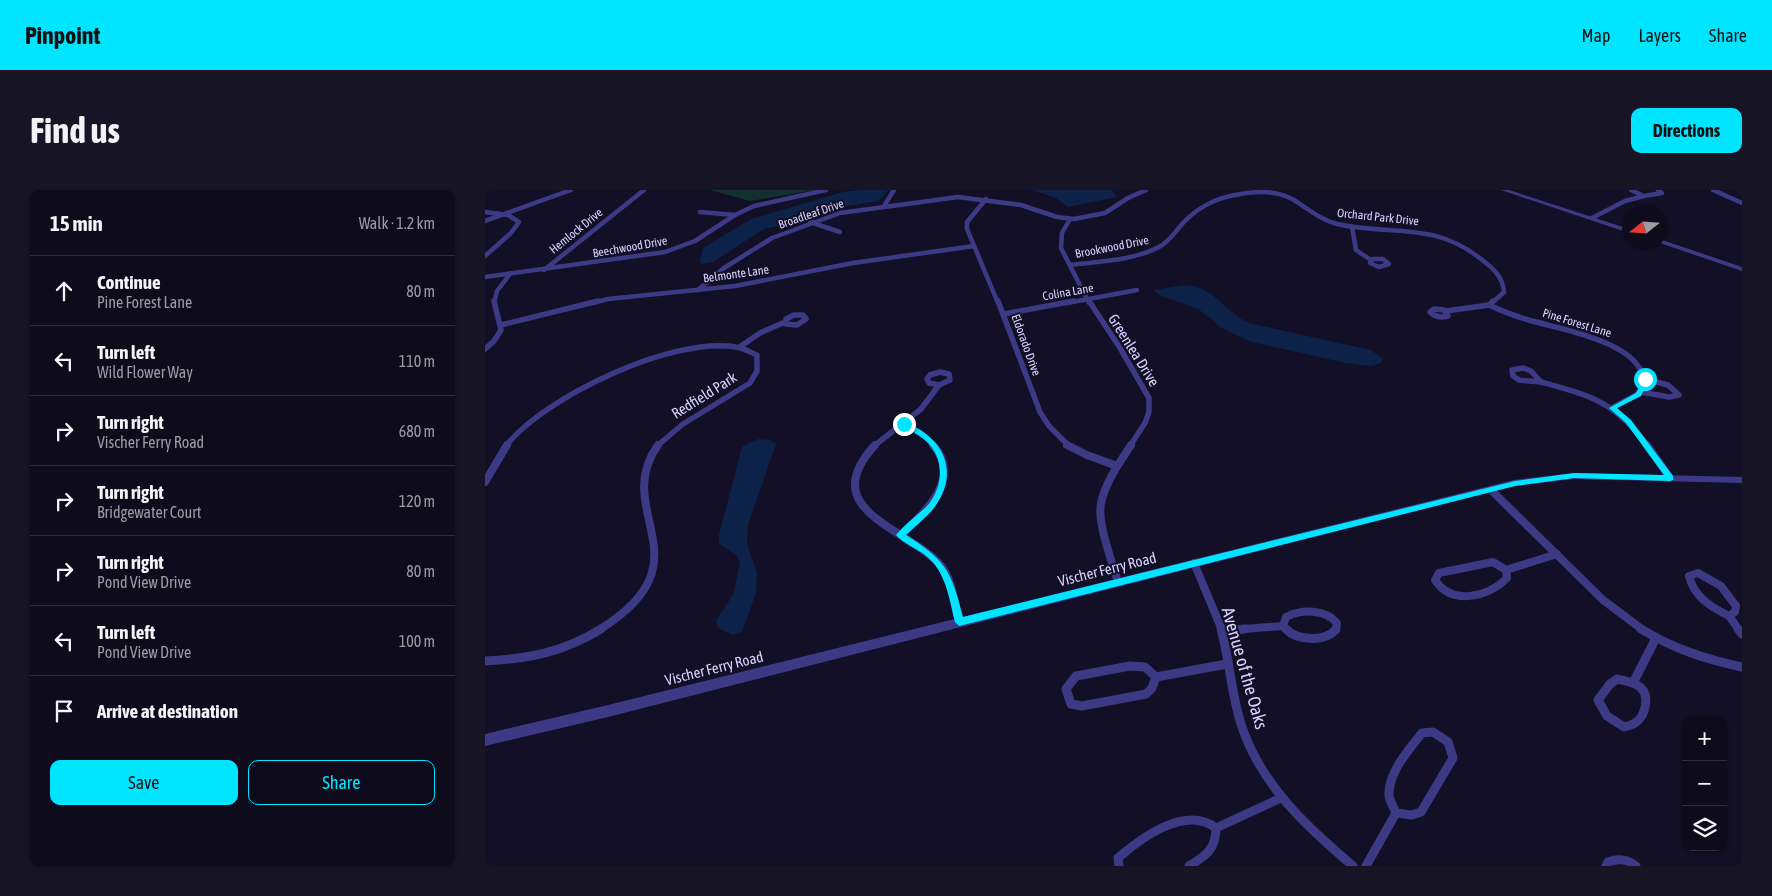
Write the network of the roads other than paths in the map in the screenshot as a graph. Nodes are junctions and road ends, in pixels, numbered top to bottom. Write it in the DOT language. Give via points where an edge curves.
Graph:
graph roads {
  1 [pos="571,190"];
  2 [pos="644,190"];
  3 [pos="825,190"];
  4 [pos="894,190"];
  5 [pos="1146,190"];
  6 [pos="1221,190"];
  7 [pos="1503,190"];
  8 [pos="1631,190"];
  9 [pos="1658,190"];
  10 [pos="1713,190"];
  11 [pos="1228,196"];
  12 [pos="1644,196"];
  13 [pos="986,199"];
  14 [pos="1742,203"];
  15 [pos="884,206"];
  16 [pos="485,212"];
  17 [pos="700,212"];
  18 [pos="503,215"];
  19 [pos="735,215"];
  20 [pos="1592,218"];
  21 [pos="1070,219"];
  22 [pos="485,221"];
  23 [pos="811,222"];
  24 [pos="1352,227"];
  25 [pos="1622,229"];
  26 [pos="840,232"];
  27 [pos="1667,244"];
  28 [pos="974,246"];
  29 [pos="485,256"];
  30 [pos="1371,260"];
  31 [pos="1070,265"];
  32 [pos="1742,269"];
  33 [pos="544,270"];
  34 [pos="510,274"];
  35 [pos="485,277"];
  36 [pos="698,290"];
  37 [pos="1137,290"];
  38 [pos="1087,299"];
  39 [pos="1489,305"];
  40 [pos="1446,311"];
  41 [pos="1004,314"];
  42 [pos="785,322"];
  43 [pos="501,324"];
  44 [pos="741,346"];
  45 [pos="485,348"];
  46 [pos="1645,379"];
  47 [pos="1541,382"];
  48 [pos="939,385"];
  49 [pos="1641,392"];
  50 [pos="1612,408"];
  51 [pos="904,424"];
  52 [pos="1117,466"];
  53 [pos="1670,478"];
  54 [pos="1742,480"];
  55 [pos="485,482"];
  56 [pos="1491,490"];
  57 [pos="901,535"];
  58 [pos="1557,554"];
  59 [pos="1194,563"];
  60 [pos="1506,570"];
  61 [pos="1118,582"];
  62 [pos="1729,616"];
  63 [pos="959,622"];
  64 [pos="1283,626"];
  65 [pos="1222,631"];
  66 [pos="1742,634"];
  67 [pos="1656,638"];
  68 [pos="485,661"];
  69 [pos="1227,664"];
  70 [pos="1742,667"];
  71 [pos="1156,677"];
  72 [pos="1633,683"];
  73 [pos="485,740"];
  74 [pos="1281,798"];
  75 [pos="1396,813"];
  76 [pos="1216,828"];
  77 [pos="1119,866"];
  78 [pos="1189,866"];
  79 [pos="1353,866"];
  80 [pos="1366,866"];
  81 [pos="1606,866"];
  82 [pos="1636,866"];
  1 -- 18 [label="street"];
  2 -- 33 [label="street, Hemlock Drive"];
  3 -- 19 [label="street, Beechwood Drive" via="765,202"];
  4 -- 15 [label="street"];
  5 -- 21 [label="street, Broadleaf Drive" via="1105,213"];
  6 -- 11 [label="street"];
  7 -- 20 [label="street"];
  8 -- 12 [label="street"];
  9 -- 12 [label="street" via="1662,193"];
  10 -- 14 [label="street"];
  11 -- 24 [label="street, Orchard Park Drive" via="1265,192 1279,194 1323,220"];
  11 -- 31 [label="street, Brookwood Drive" via="1197,211 1169,240 1156,248"];
  12 -- 20 [label="street" via="1625,201"];
  13 -- 15 [label="street, Broadleaf Drive" via="949,197"];
  13 -- 21 [label="street, Broadleaf Drive"];
  13 -- 28 [label="street, Eldorado Drive" via="967,222"];
  15 -- 23 [label="street, Broadleaf Drive" via="840,213"];
  16 -- 18 [label="street"];
  17 -- 19 [label="street"];
  18 -- 22 [label="street"];
  18 -- 29 [label="street" via="519,222"];
  19 -- 33 [label="street, Beechwood Drive" via="695,241 665,252"];
  20 -- 25 [label="street"];
  21 -- 31 [label="street, Greenlea Drive" via="1060,240"];
  23 -- 26 [label="street"];
  23 -- 36 [label="street, Broadleaf Drive" via="757,246"];
  24 -- 30 [label="street" via="1356,250"];
  24 -- 39 [label="street, Orchard Park Drive" via="1416,230 1460,245 1498,272 1502,280 1504,292"];
  27 -- 32 [label="street"];
  28 -- 36 [label="street, Belmonte Lane"];
  28 -- 41 [label="street, Eldorado Drive"];
  31 -- 38 [label="street, Greenlea Drive"];
  33 -- 34 [label="street, Beechwood Drive"];
  34 -- 35 [label="street, Beechwood Drive"];
  34 -- 43 [label="street" via="493,302"];
  36 -- 43 [label="street, Belmonte Lane" via="599,301"];
  37 -- 38 [label="street, Colina Lane"];
  38 -- 41 [label="street, Colina Lane"];
  38 -- 52 [label="street, Greenlea Drive" via="1149,398 1145,423"];
  39 -- 40 [label="street"];
  39 -- 46 [label="street, Pine Forest Lane" via="1520,318 1612,346 1641,369"];
  41 -- 52 [label="street, Eldorado Drive" via="1034,397 1052,430 1079,452"];
  42 -- 44 [label="street" via="760,332"];
  43 -- 45 [label="street" via="493,342"];
  44 -- 55 [label="street" via="727,344 689,349 631,367 572,393 516,433 501,452"];
  44 -- 68 [label="street, Redfield Park" via="757,355 758,370 754,377 674,430 645,464 644,492 655,565 641,594 610,623 577,642 540,656"];
  46 -- 49 [label="street"];
  46 -- 49 [label="street" via="1668,385 1679,395 1669,397"];
  47 -- 50 [label="street" via="1588,396"];
  48 -- 51 [label="street" via="931,401"];
  49 -- 50 [label="street"];
  50 -- 53 [label="street" via="1629,422"];
  51 -- 57 [label="street" via="938,450 945,476 931,506"];
  51 -- 57 [label="street" via="867,454 860,466 856,490 860,504 871,517"];
  52 -- 61 [label="street, Greenlea Drive" via="1101,503 1101,520"];
  53 -- 54 [label="street, Vischer Ferry Road"];
  53 -- 56 [label="street, Vischer Ferry Road" via="1574,476 1523,482"];
  56 -- 58 [label="street"];
  56 -- 59 [label="street, Vischer Ferry Road"];
  57 -- 63 [label="street" via="942,567 951,586"];
  58 -- 60 [label="street"];
  58 -- 67 [label="street" via="1618,615"];
  59 -- 61 [label="street, Vischer Ferry Road"];
  59 -- 65 [label="street, Avenue of the Oaks"];
  60 -- 60 [label="street" via="1493,562 1480,562 1439,573 1435,580 1438,589 1457,598 1482,593 1503,583 1507,578"];
  61 -- 63 [label="street, Vischer Ferry Road"];
  62 -- 62 [label="street" via="1735,612 1736,606 1721,586 1698,573 1689,576 1690,584 1705,602"];
  62 -- 66 [label="street"];
  63 -- 73 [label="street, Vischer Ferry Road"];
  64 -- 64 [label="street" via="1286,617 1294,613 1322,612 1337,623 1336,631 1329,636 1301,638"];
  64 -- 65 [label="street"];
  65 -- 69 [label="street, Avenue of the Oaks"];
  67 -- 70 [label="street" via="1699,658"];
  67 -- 72 [label="street"];
  69 -- 71 [label="street"];
  69 -- 74 [label="street, Avenue of the Oaks" via="1242,727 1261,767"];
  71 -- 71 [label="street" via="1145,667 1130,666 1076,676 1069,682 1066,696 1071,704 1082,706 1146,694"];
  72 -- 72 [label="street" via="1617,679 1609,684 1598,700 1600,709 1610,720 1624,727 1635,723 1642,714 1646,698 1643,690"];
  74 -- 76 [label="street"];
  74 -- 79 [label="street, Avenue of the Oaks" via="1317,836"];
  75 -- 75 [label="street" via="1389,796 1389,785 1422,733 1433,732 1441,736 1450,744 1453,758 1437,786 1421,812 1412,815"];
  75 -- 80 [label="street"];
  76 -- 77 [label="street" via="1203,820 1187,820 1140,839 1118,858"];
  76 -- 78 [label="street" via="1217,840 1209,854"];
  81 -- 82 [label="street" via="1615,858 1630,861"];
}
